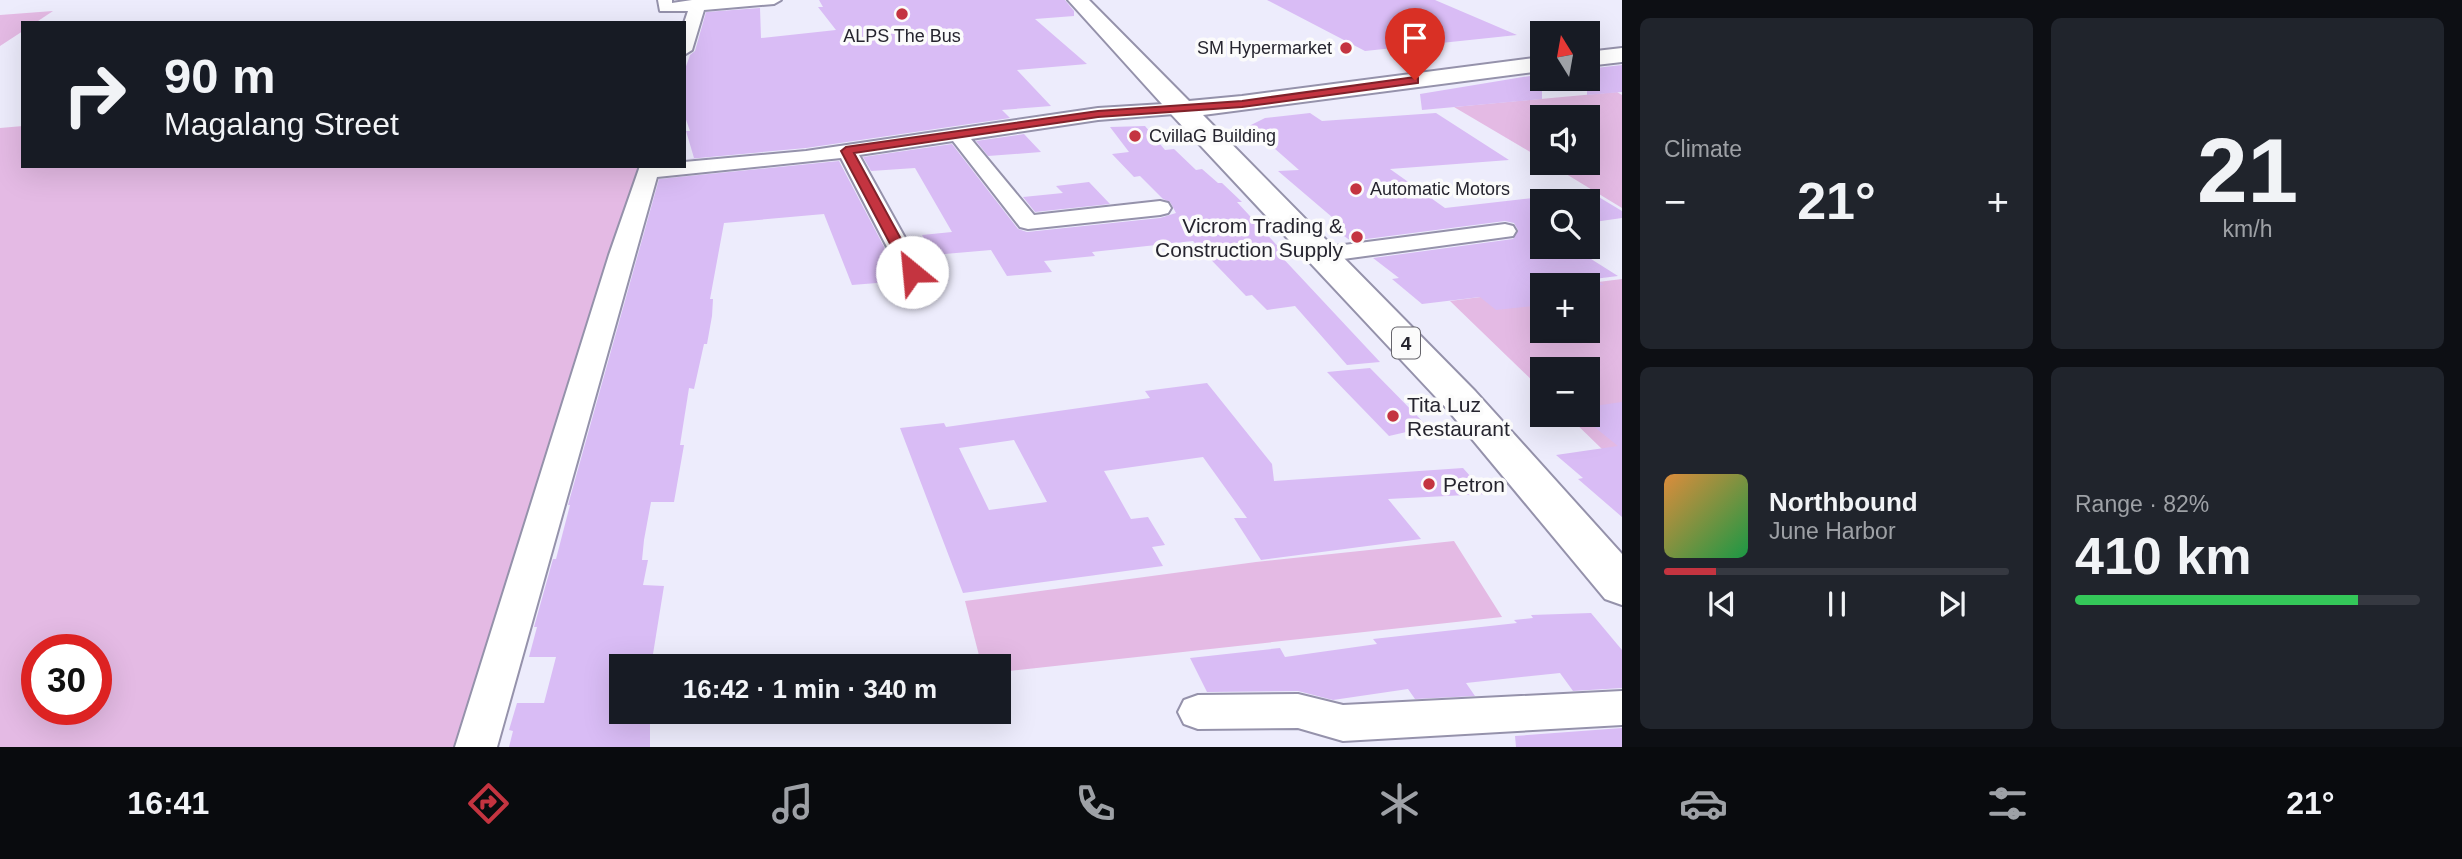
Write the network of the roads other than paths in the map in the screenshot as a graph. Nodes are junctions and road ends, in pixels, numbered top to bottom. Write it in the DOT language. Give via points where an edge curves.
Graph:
graph roads {
  1 [pos="774,0"];
  2 [pos="1078,0"];
  3 [pos="698,3"];
  4 [pos="665,4"];
  5 [pos="686,43"];
  6 [pos="1622,55"];
  7 [pos="1600,58"];
  8 [pos="1530,66"];
  9 [pos="1180,109"];
  10 [pos="957,134"];
  11 [pos="846,151"];
  12 [pos="686,167"];
  13 [pos="672,168"];
  14 [pos="650,169"];
  15 [pos="1160,208"];
  16 [pos="1505,231"];
  17 [pos="1321,255"];
  18 [pos="912,272"];
  19 [pos="1622,586"];
  20 [pos="1622,708"];
  21 [pos="1198,712"];
  22 [pos="476,747"];
  1 -- 3 [label="street"];
  2 -- 9 [label="main road, 4"];
  3 -- 4 [label="street"];
  3 -- 5 [label="street"];
  6 -- 7 [label="main road"];
  8 -- 9 [label="main road"];
  9 -- 10 [label="street" via="1098,114"];
  9 -- 17 [label="main road, 4"];
  10 -- 11 [label="street"];
  10 -- 15 [label="street" via="1028,222"];
  11 -- 12 [label="street"];
  11 -- 18 [label="street"];
  13 -- 14 [label="street"];
  14 -- 22 [label="street"];
  16 -- 17 [label="street"];
  17 -- 19 [label="main road, 4" via="1461,400"];
  20 -- 21 [label="street" via="1343,723 1298,711"];
}
